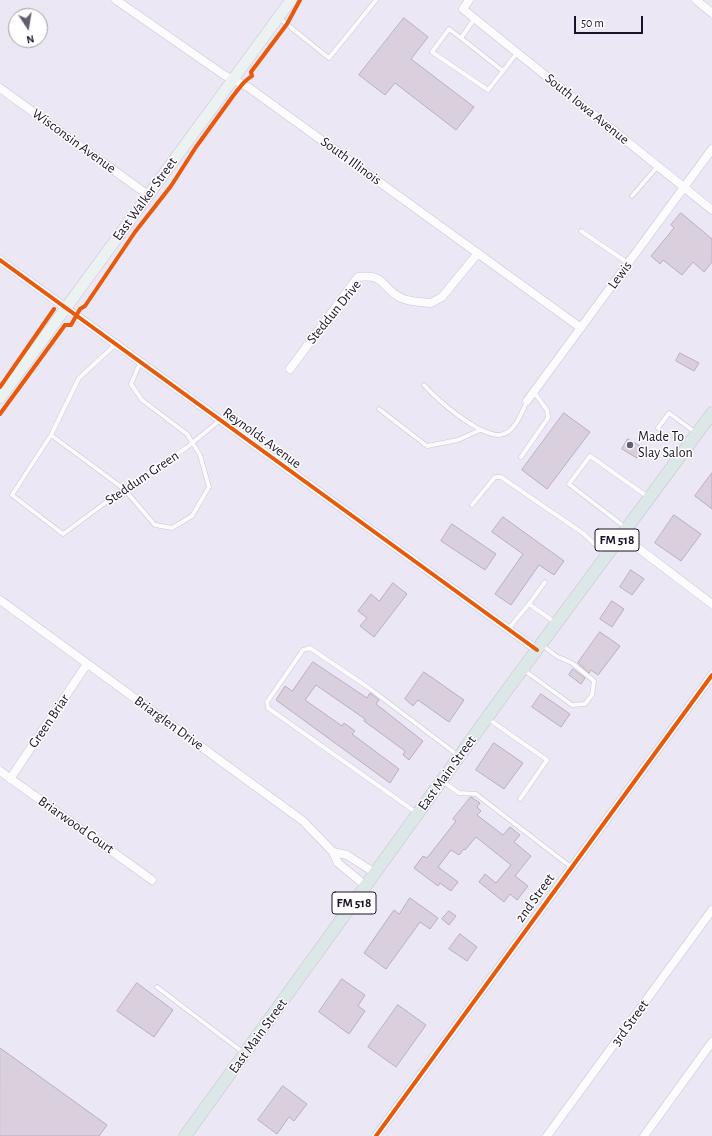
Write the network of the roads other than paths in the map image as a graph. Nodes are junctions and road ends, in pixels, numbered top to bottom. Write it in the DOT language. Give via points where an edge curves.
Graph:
graph roads {
  1 [pos="116,0"];
  2 [pos="291,0"];
  3 [pos="376,0"];
  4 [pos="469,0"];
  5 [pos="696,0"];
  6 [pos="712,13"];
  7 [pos="279,17"];
  8 [pos="475,18"];
  9 [pos="461,38"];
  10 [pos="517,53"];
  11 [pos="503,71"];
  12 [pos="234,79"];
  13 [pos="0,88"];
  14 [pos="712,149"];
  15 [pos="658,166"];
  16 [pos="684,188"];
  17 [pos="148,195"];
  18 [pos="632,196"];
  19 [pos="712,210"];
  20 [pos="581,231"];
  21 [pos="478,253"];
  22 [pos="0,260"];
  23 [pos="629,264"];
  24 [pos="66,308"];
  25 [pos="582,328"];
  26 [pos="115,345"];
  27 [pos="140,363"];
  28 [pos="290,369"];
  29 [pos="424,385"];
  30 [pos="534,392"];
  31 [pos="0,398"];
  32 [pos="527,401"];
  33 [pos="379,409"];
  34 [pos="711,415"];
  35 [pos="219,421"];
  36 [pos="658,428"];
  37 [pos="480,430"];
  38 [pos="51,434"];
  39 [pos="696,434"];
  40 [pos="192,443"];
  41 [pos="521,457"];
  42 [pos="124,489"];
  43 [pos="648,497"];
  44 [pos="472,504"];
  45 [pos="624,531"];
  46 [pos="606,555"];
  47 [pos="545,582"];
  48 [pos="0,600"];
  49 [pos="529,604"];
  50 [pos="712,604"];
  51 [pos="556,623"];
  52 [pos="511,630"];
  53 [pos="539,647"];
  54 [pos="87,664"];
  55 [pos="522,669"];
  56 [pos="712,675"];
  57 [pos="487,718"];
  58 [pos="459,756"];
  59 [pos="0,771"];
  60 [pos="10,779"];
  61 [pos="442,780"];
  62 [pos="520,799"];
  63 [pos="418,814"];
  64 [pos="333,852"];
  65 [pos="571,867"];
  66 [pos="375,873"];
  67 [pos="152,880"];
  68 [pos="366,886"];
  69 [pos="712,910"];
  70 [pos="157,987"];
  71 [pos="712,1042"];
  72 [pos="245,1054"];
  73 [pos="185,1136"];
  74 [pos="376,1136"];
  75 [pos="548,1136"];
  76 [pos="644,1136"];
  1 -- 12 [label="street, South Illinois" via="224,75"];
  2 -- 7 [label="street, East Walker Street"];
  3 -- 7 [label="lane" via="329,58"];
  4 -- 8 [label="street, South Iowa Avenue" via="463,9"];
  5 -- 6 [label="street"];
  7 -- 12 [label="street, East Walker Street"];
  8 -- 9 [label="lane"];
  8 -- 10 [label="street, South Iowa Avenue"];
  9 -- 11 [label="lane"];
  9 -- 11 [label="lane" via="449,29 432,52 488,90"];
  10 -- 11 [label="lane"];
  10 -- 15 [label="street, South Iowa Avenue"];
  12 -- 17 [label="street, East Walker Street"];
  12 -- 21 [label="street, South Illinois"];
  13 -- 17 [label="street, Wisconsin Avenue"];
  14 -- 16 [label="street, Lewis"];
  15 -- 16 [label="street, South Iowa Avenue"];
  15 -- 18 [label="lane"];
  16 -- 19 [label="street, South Iowa Avenue"];
  16 -- 23 [label="street, Lewis"];
  17 -- 24 [label="street, East Walker Street"];
  20 -- 23 [label="lane"];
  21 -- 25 [label="street, South Illinois"];
  21 -- 28 [label="street, Steddun Drive" via="442,296 431,303 401,298 380,279 371,276 358,277"];
  22 -- 24 [label="street, Reynolds Avenue"];
  23 -- 25 [label="street, Lewis"];
  24 -- 26 [label="street, Reynolds Avenue"];
  24 -- 31 [label="street, East Walker Street"];
  25 -- 30 [label="street, Lewis"];
  26 -- 27 [label="street, Reynolds Avenue"];
  26 -- 38 [label="lane" via="79,378"];
  27 -- 35 [label="street, Reynolds Avenue"];
  27 -- 40 [label="lane" via="131,384 142,400 187,434"];
  29 -- 37 [label="lane" via="436,398"];
  30 -- 32 [label="street, Lewis"];
  30 -- 41 [label="lane" via="547,410 548,418"];
  32 -- 37 [label="lane" via="509,431 499,435"];
  33 -- 37 [label="lane" via="427,446 458,440"];
  34 -- 39 [label="main road, East Main Street / FM 518"];
  35 -- 40 [label="lane, Steddum Green"];
  35 -- 52 [label="street, Reynolds Avenue"];
  36 -- 39 [label="lane" via="669,413"];
  38 -- 42 [label="lane"];
  38 -- 42 [label="lane, Steddum Green" via="12,495 63,534"];
  39 -- 43 [label="main road, East Main Street / FM 518"];
  40 -- 42 [label="lane, Steddum Green"];
  40 -- 42 [label="lane" via="200,455 209,487 192,516 172,528 155,525"];
  43 -- 45 [label="main road, East Main Street / FM 518"];
  43 -- 45 [label="lane" via="590,456 569,484"];
  44 -- 46 [label="lane" via="495,477 501,478 584,534"];
  45 -- 46 [label="main road, East Main Street / FM 518"];
  45 -- 50 [label="street"];
  46 -- 51 [label="main road, East Main Street / FM 518"];
  47 -- 49 [label="lane"];
  48 -- 54 [label="street, Briarglen Drive"];
  49 -- 51 [label="lane"];
  49 -- 52 [label="lane"];
  51 -- 53 [label="main road, East Main Street / FM 518"];
  52 -- 53 [label="street, Reynolds Avenue"];
  53 -- 55 [label="main road, East Main Street / FM 518"];
  53 -- 55 [label="lane" via="572,663 594,681 592,695 585,704 572,705"];
  54 -- 60 [label="street, Green Briar"];
  54 -- 64 [label="street, Briarglen Drive" via="303,821"];
  55 -- 57 [label="main road, East Main Street / FM 518"];
  56 -- 65 [label="street, 2nd Street"];
  57 -- 58 [label="main road, East Main Street / FM 518"];
  57 -- 62 [label="lane" via="547,760"];
  58 -- 61 [label="main road, East Main Street / FM 518"];
  58 -- 63 [label="lane" via="369,688 310,648 303,650 267,702 268,708"];
  59 -- 60 [label="street, Briarwood Court"];
  60 -- 67 [label="street, Briarwood Court"];
  61 -- 63 [label="main road, East Main Street / FM 518"];
  61 -- 65 [label="lane" via="459,793 476,794"];
  63 -- 66 [label="main road, East Main Street / FM 518"];
  64 -- 66 [label="street, Briarglen Drive" via="347,855"];
  64 -- 68 [label="street, Briarglen Drive" via="338,863"];
  65 -- 74 [label="street, 2nd Street"];
  66 -- 68 [label="main road, East Main Street / FM 518"];
  68 -- 72 [label="main road, East Main Street / FM 518"];
  69 -- 75 [label="street, 3rd Street"];
  70 -- 72 [label="lane"];
  71 -- 76 [label="street"];
  72 -- 73 [label="main road, East Main Street / FM 518"];
}
